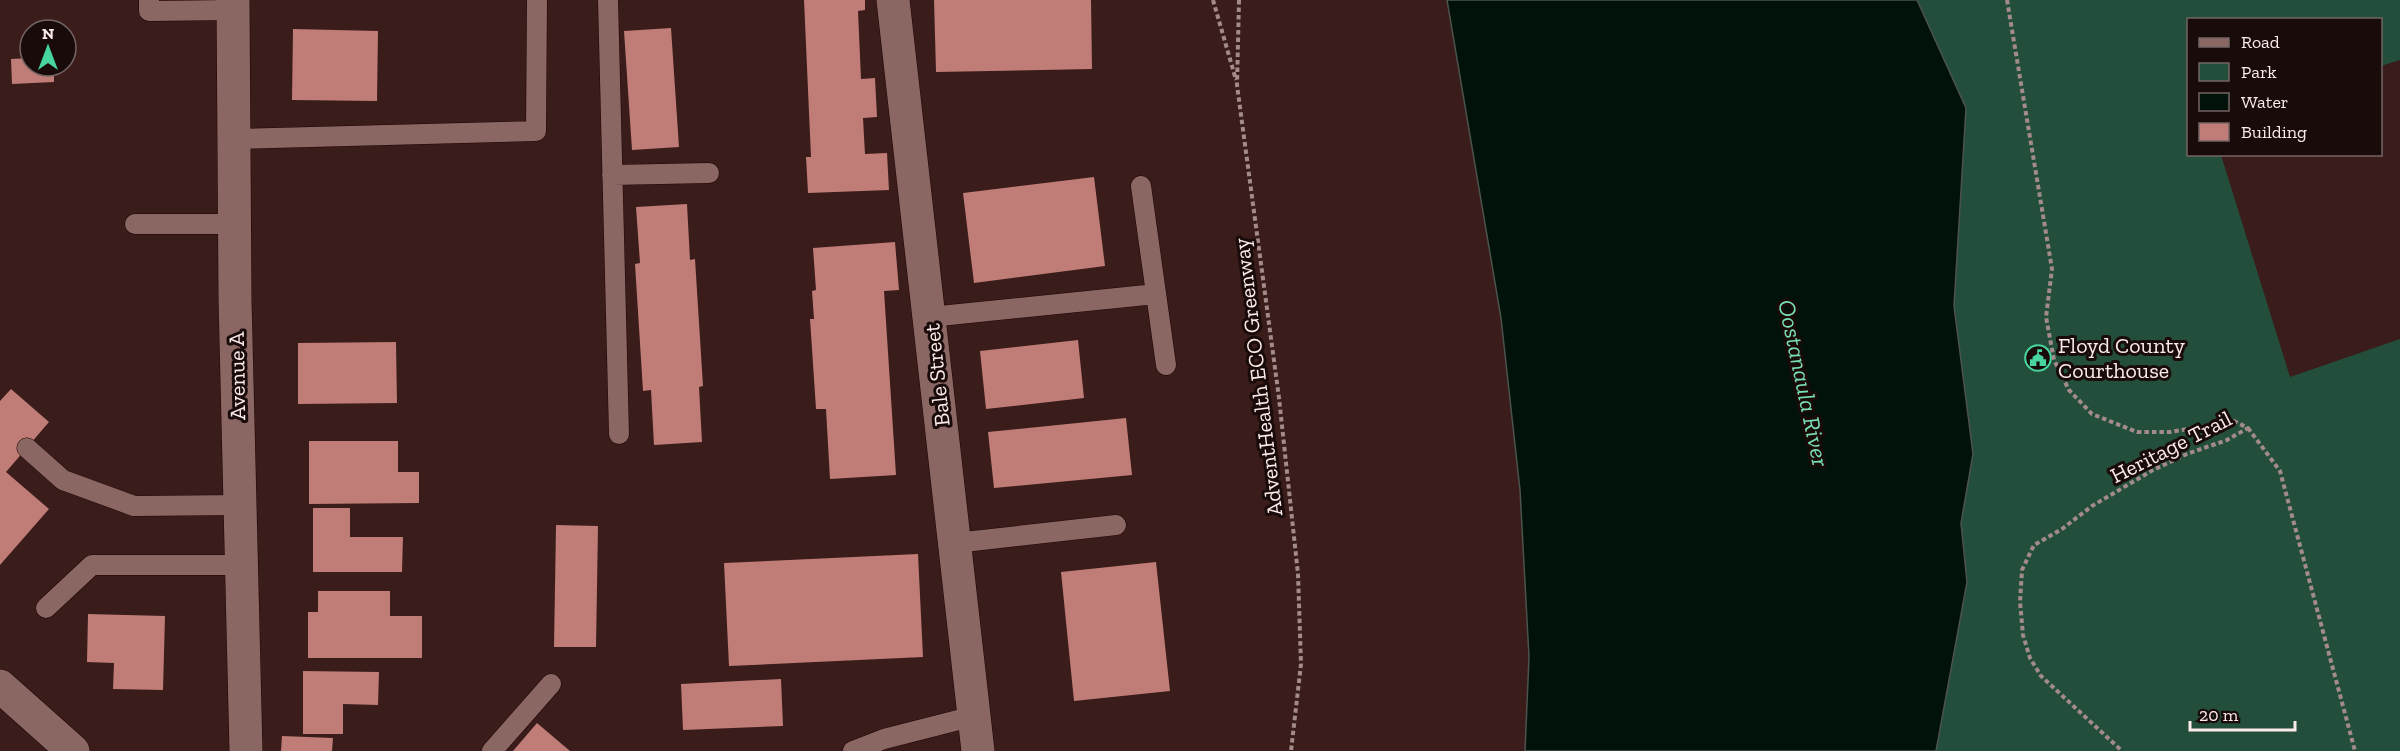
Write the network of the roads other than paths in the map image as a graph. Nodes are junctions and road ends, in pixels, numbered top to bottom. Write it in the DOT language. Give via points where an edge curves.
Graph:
graph roads {
  1 [pos="149,0"];
  2 [pos="537,0"];
  3 [pos="608,0"];
  4 [pos="893,0"];
  5 [pos="233,5"];
  6 [pos="234,139"];
  7 [pos="709,173"];
  8 [pos="612,175"];
  9 [pos="1141,186"];
  10 [pos="135,224"];
  11 [pos="234,224"];
  12 [pos="1156,294"];
  13 [pos="930,317"];
  14 [pos="1166,365"];
  15 [pos="619,434"];
  16 [pos="27,448"];
  17 [pos="240,505"];
  18 [pos="1116,525"];
  19 [pos="955,543"];
  20 [pos="242,565"];
  21 [pos="46,608"];
  22 [pos="551,684"];
  23 [pos="0,686"];
  24 [pos="974,716"];
  25 [pos="73,751"];
  26 [pos="246,751"];
  27 [pos="492,751"];
  28 [pos="853,751"];
  29 [pos="978,751"];
  1 -- 5 [label="lane" via="149,11"];
  2 -- 6 [label="lane" via="536,130"];
  3 -- 8 [label="lane"];
  4 -- 13 [label="street, Bale Street"];
  5 -- 6 [label="street, Avenue A"];
  6 -- 11 [label="street, Avenue A"];
  7 -- 8 [label="lane"];
  8 -- 15 [label="lane"];
  9 -- 12 [label="lane"];
  10 -- 11 [label="lane"];
  11 -- 17 [label="street, Avenue A"];
  12 -- 13 [label="lane"];
  12 -- 14 [label="lane"];
  13 -- 19 [label="street, Bale Street"];
  16 -- 17 [label="lane" via="63,480 134,506"];
  17 -- 20 [label="street, Avenue A"];
  18 -- 19 [label="lane"];
  19 -- 24 [label="street, Bale Street"];
  20 -- 21 [label="lane" via="92,565"];
  20 -- 26 [label="street, Avenue A"];
  22 -- 27 [label="lane"];
  23 -- 25 [label="street"];
  24 -- 28 [label="lane"];
  24 -- 29 [label="street, Bale Street"];
}
